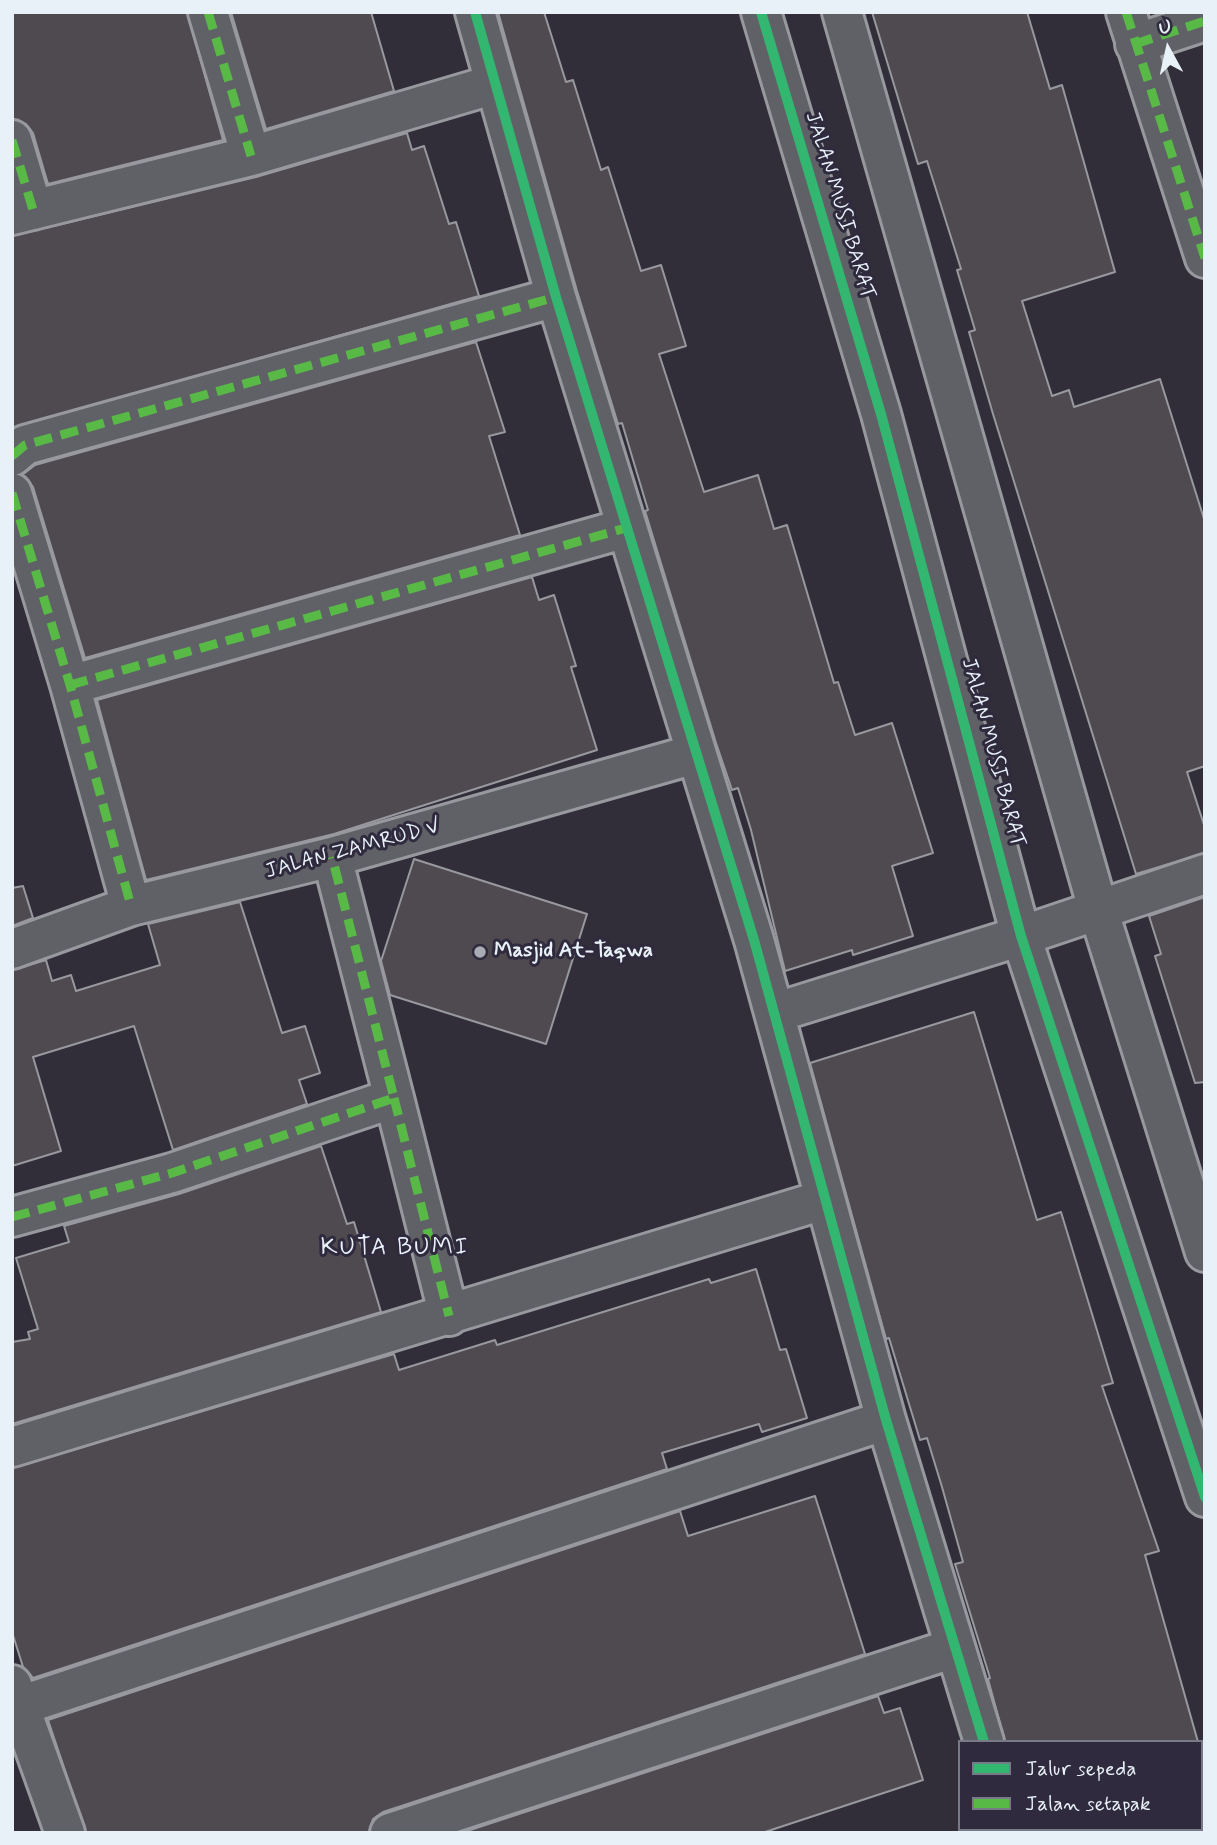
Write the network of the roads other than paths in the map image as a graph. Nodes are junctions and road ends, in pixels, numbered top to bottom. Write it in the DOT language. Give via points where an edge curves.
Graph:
graph roads {
  1 [pos="208,12"];
  2 [pos="475,12"];
  3 [pos="761,12"];
  4 [pos="842,12"];
  5 [pos="1205,21"];
  6 [pos="1130,28"];
  7 [pos="495,84"];
  8 [pos="12,140"];
  9 [pos="251,156"];
  10 [pos="23,212"];
  11 [pos="1205,258"];
  12 [pos="556,297"];
  13 [pos="12,456"];
  14 [pos="12,493"];
  15 [pos="626,528"];
  16 [pos="70,685"];
  17 [pos="695,754"];
  18 [pos="332,857"];
  19 [pos="1205,874"];
  20 [pos="131,906"];
  21 [pos="1098,909"];
  22 [pos="1021,936"];
  23 [pos="12,949"];
  24 [pos="774,1013"];
  25 [pos="394,1098"];
  26 [pos="823,1200"];
  27 [pos="12,1217"];
  28 [pos="1205,1252"];
  29 [pos="449,1316"];
  30 [pos="886,1420"];
  31 [pos="12,1447"];
  32 [pos="1205,1497"];
  33 [pos="954,1648"];
  34 [pos="16,1695"];
  35 [pos="983,1740"];
  36 [pos="65,1833"];
  37 [pos="390,1833"];
  1 -- 9 [label="street"];
  2 -- 7 [label="street"];
  3 -- 22 [label="street, JALAN MUSI BARAT" via="881,414"];
  4 -- 21 [label="street"];
  5 -- 6 [label="street"];
  6 -- 11 [label="street"];
  7 -- 9 [label="street"];
  7 -- 12 [label="street"];
  8 -- 10 [label="street"];
  9 -- 10 [label="street"];
  12 -- 13 [label="street" via="25,445"];
  12 -- 15 [label="street"];
  14 -- 16 [label="street"];
  15 -- 16 [label="street"];
  15 -- 17 [label="street"];
  16 -- 20 [label="street"];
  17 -- 18 [label="street, JALAN ZAMRUD V"];
  17 -- 24 [label="street"];
  18 -- 20 [label="street, JALAN ZAMRUD V"];
  18 -- 25 [label="street"];
  19 -- 21 [label="street"];
  20 -- 23 [label="street, JALAN ZAMRUD V"];
  21 -- 22 [label="street"];
  21 -- 28 [label="street"];
  22 -- 24 [label="street"];
  22 -- 32 [label="street, JALAN MUSI BARAT"];
  24 -- 26 [label="street"];
  25 -- 27 [label="street" via="172,1173"];
  25 -- 29 [label="street"];
  26 -- 29 [label="street"];
  26 -- 30 [label="street"];
  29 -- 31 [label="street"];
  30 -- 33 [label="street"];
  30 -- 34 [label="street"];
  33 -- 35 [label="street"];
  33 -- 37 [label="street"];
  34 -- 36 [label="street"];
}
